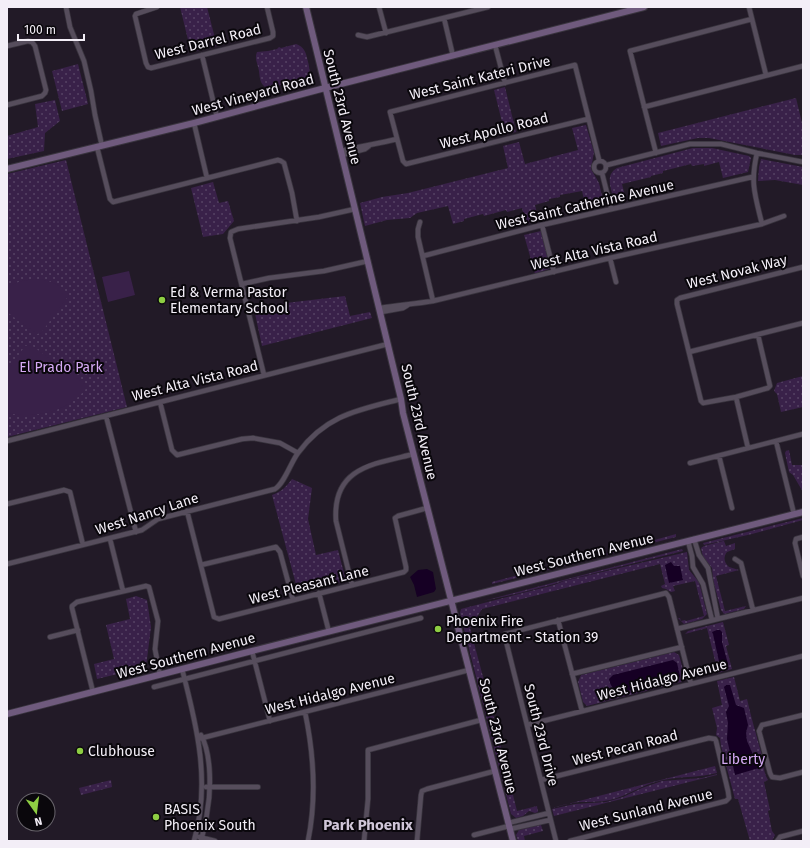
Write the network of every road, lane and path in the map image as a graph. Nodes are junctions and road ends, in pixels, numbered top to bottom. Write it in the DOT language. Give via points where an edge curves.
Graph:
graph roads {
  1 [pos="66,7"];
  2 [pos="157,7"];
  3 [pos="267,7"];
  4 [pos="306,7"];
  5 [pos="379,7"];
  6 [pos="488,7"];
  7 [pos="644,7"];
  8 [pos="749,7"];
  9 [pos="444,18"];
  10 [pos="752,19"];
  11 [pos="386,33"];
  12 [pos="358,35"];
  13 [pos="495,45"];
  14 [pos="7,46"];
  15 [pos="202,55"];
  16 [pos="453,56"];
  17 [pos="803,66"];
  18 [pos="766,75"];
  19 [pos="505,83"];
  20 [pos="325,88"];
  21 [pos="7,105"];
  22 [pos="644,107"];
  23 [pos="217,117"];
  24 [pos="588,119"];
  25 [pos="194,123"];
  26 [pos="397,139"];
  27 [pos="100,147"];
  28 [pos="341,153"];
  29 [pos="656,153"];
  30 [pos="757,153"];
  31 [pos="599,160"];
  32 [pos="803,162"];
  33 [pos="606,165"];
  34 [pos="7,169"];
  35 [pos="602,173"];
  36 [pos="752,177"];
  37 [pos="208,178"];
  38 [pos="355,209"];
  39 [pos="611,209"];
  40 [pos="784,216"];
  41 [pos="297,221"];
  42 [pos="420,222"];
  43 [pos="762,224"];
  44 [pos="542,225"];
  45 [pos="423,256"];
  46 [pos="610,258"];
  47 [pos="368,261"];
  48 [pos="803,267"];
  49 [pos="554,272"];
  50 [pos="616,282"];
  51 [pos="242,284"];
  52 [pos="434,301"];
  53 [pos="380,310"];
  54 [pos="803,323"];
  55 [pos="758,335"];
  56 [pos="388,344"];
  57 [pos="689,352"];
  58 [pos="264,375"];
  59 [pos="736,397"];
  60 [pos="401,399"];
  61 [pos="160,402"];
  62 [pos="106,416"];
  63 [pos="803,434"];
  64 [pos="7,441"];
  65 [pos="776,441"];
  66 [pos="748,448"];
  67 [pos="298,453"];
  68 [pos="414,454"];
  69 [pos="719,456"];
  70 [pos="690,463"];
  71 [pos="7,504"];
  72 [pos="427,508"];
  73 [pos="732,508"];
  74 [pos="187,511"];
  75 [pos="803,512"];
  76 [pos="794,514"];
  77 [pos="136,532"];
  78 [pos="803,537"];
  79 [pos="110,539"];
  80 [pos="691,540"];
  81 [pos="84,545"];
  82 [pos="735,559"];
  83 [pos="7,564"];
  84 [pos="201,566"];
  85 [pos="803,576"];
  86 [pos="352,585"];
  87 [pos="123,591"];
  88 [pos="319,593"];
  89 [pos="803,598"];
  90 [pos="293,600"];
  91 [pos="451,601"];
  92 [pos="753,610"];
  93 [pos="421,618"];
  94 [pos="718,619"];
  95 [pos="558,620"];
  96 [pos="712,620"];
  97 [pos="371,621"];
  98 [pos="677,629"];
  99 [pos="78,630"];
  100 [pos="373,631"];
  101 [pos="329,632"];
  102 [pos="50,637"];
  103 [pos="682,647"];
  104 [pos="252,651"];
  105 [pos="803,656"];
  106 [pos="254,661"];
  107 [pos="182,669"];
  108 [pos="469,670"];
  109 [pos="572,674"];
  110 [pos="160,675"];
  111 [pos="185,679"];
  112 [pos="691,684"];
  113 [pos="154,686"];
  114 [pos="93,692"];
  115 [pos="582,711"];
  116 [pos="305,712"];
  117 [pos="7,714"];
  118 [pos="803,715"];
  119 [pos="482,720"];
  120 [pos="270,721"];
  121 [pos="527,725"];
  122 [pos="200,738"];
  123 [pos="495,771"];
  124 [pos="803,772"];
  125 [pos="541,780"];
  126 [pos="203,787"];
  127 [pos="209,787"];
  128 [pos="258,787"];
  129 [pos="728,800"];
  130 [pos="549,813"];
  131 [pos="550,820"];
  132 [pos="509,826"];
  133 [pos="803,831"];
  134 [pos="474,835"];
  135 [pos="195,838"];
  136 [pos="201,839"];
  137 [pos="777,840"];
  138 [pos="215,841"];
  139 [pos="308,841"];
  140 [pos="364,841"];
  141 [pos="417,841"];
  142 [pos="513,841"];
  143 [pos="556,841"];
  144 [pos="570,841"];
  1 -- 27 [label="street" via="70,27 84,61"];
  2 -- 15 [label="street, West Darrel Road" via="136,14 135,18 148,67"];
  3 -- 15 [label="street, West Darrel Road" via="273,32 270,38"];
  4 -- 20 [label="street, South 23rd Avenue"];
  5 -- 11 [label="street"];
  6 -- 9 [label="street"];
  7 -- 13 [label="street, West Vineyard Road"];
  8 -- 10 [label="street"];
  9 -- 11 [label="street"];
  9 -- 16 [label="street"];
  10 -- 18 [label="street"];
  10 -- 22 [label="street" via="630,51"];
  11 -- 12 [label="street" via="367,37"];
  13 -- 16 [label="street, West Vineyard Road"];
  13 -- 19 [label="street"];
  14 -- 21 [label="street" via="32,42 46,90 42,96"];
  15 -- 23 [label="street"];
  16 -- 20 [label="street, West Vineyard Road"];
  17 -- 18 [label="street"];
  18 -- 22 [label="street"];
  19 -- 24 [label="street, West Saint Kateri Drive" via="575,65"];
  19 -- 26 [label="street, West Saint Kateri Drive" via="390,112"];
  20 -- 23 [label="street, West Vineyard Road"];
  20 -- 28 [label="street, South 23rd Avenue"];
  22 -- 29 [label="street"];
  23 -- 25 [label="street, West Vineyard Road"];
  24 -- 26 [label="street, West Apollo Road" via="407,164 404,164"];
  24 -- 31 [label="street"];
  25 -- 27 [label="street, West Vineyard Road"];
  25 -- 37 [label="street"];
  26 -- 28 [label="street"];
  27 -- 34 [label="street, West Vineyard Road"];
  27 -- 37 [label="street" via="112,202"];
  28 -- 38 [label="street, South 23rd Avenue"];
  29 -- 30 [label="street" via="690,144 721,144"];
  29 -- 33 [label="street"];
  30 -- 32 [label="street"];
  30 -- 36 [label="street"];
  31 -- 33 [label="street"];
  31 -- 35 [label="street" via="594,164 594,169 597,173"];
  33 -- 35 [label="street" via="606,170"];
  35 -- 39 [label="street"];
  36 -- 39 [label="street, West Saint Catherine Avenue"];
  36 -- 43 [label="street"];
  37 -- 41 [label="street" via="278,160 283,161"];
  38 -- 41 [label="street"];
  38 -- 47 [label="street, South 23rd Avenue"];
  39 -- 44 [label="street, West Saint Catherine Avenue"];
  40 -- 43 [label="street, West Alta Vista Road"];
  41 -- 51 [label="street" via="231,232 230,238"];
  42 -- 45 [label="street" via="418,231"];
  43 -- 46 [label="street, West Alta Vista Road"];
  44 -- 45 [label="street, West Saint Catherine Avenue"];
  44 -- 49 [label="street"];
  45 -- 52 [label="street"];
  46 -- 49 [label="street, West Alta Vista Road"];
  46 -- 50 [label="street"];
  47 -- 51 [label="street"];
  47 -- 53 [label="street, South 23rd Avenue"];
  48 -- 57 [label="street, West Novak Way" via="677,300"];
  49 -- 52 [label="street, West Alta Vista Road"];
  51 -- 58 [label="street"];
  52 -- 53 [label="street, West Alta Vista Road"];
  53 -- 56 [label="street, South 23rd Avenue"];
  54 -- 55 [label="street"];
  55 -- 57 [label="street"];
  55 -- 59 [label="street" via="770,386"];
  56 -- 58 [label="street, West Alta Vista Road"];
  56 -- 60 [label="street, South 23rd Avenue"];
  57 -- 59 [label="street" via="703,403"];
  58 -- 61 [label="street, West Alta Vista Road"];
  59 -- 66 [label="street"];
  60 -- 67 [label="street, West Nancy Lane" via="354,411 330,422 311,437"];
  60 -- 68 [label="street, South 23rd Avenue"];
  61 -- 62 [label="street, West Alta Vista Road"];
  61 -- 67 [label="street" via="172,450 177,455 253,438 280,443"];
  62 -- 64 [label="street, West Alta Vista Road"];
  62 -- 77 [label="street"];
  63 -- 65 [label="street"];
  65 -- 66 [label="street"];
  65 -- 76 [label="street"];
  66 -- 69 [label="street"];
  67 -- 74 [label="street, West Nancy Lane" via="282,484 277,488"];
  68 -- 72 [label="street, South 23rd Avenue"];
  68 -- 86 [label="street" via="361,468 349,479 340,494 336,521"];
  69 -- 70 [label="street"];
  69 -- 73 [label="street"];
  71 -- 81 [label="street" via="64,490 70,492"];
  72 -- 86 [label="street, West Pleasant Lane" via="396,517 406,570"];
  72 -- 91 [label="street, South 23rd Avenue"];
  74 -- 77 [label="street, West Nancy Lane" via="158,519"];
  74 -- 84 [label="street"];
  75 -- 76 [label="street, West Southern Avenue"];
  76 -- 80 [label="street, West Southern Avenue"];
  77 -- 79 [label="street, West Nancy Lane"];
  78 -- 85 [label="street" via="796,539 795,544"];
  79 -- 81 [label="street, West Nancy Lane"];
  79 -- 87 [label="street"];
  80 -- 91 [label="street, West Southern Avenue"];
  80 -- 94 [label="street" via="708,568"];
  80 -- 96 [label="street" via="693,567 703,584"];
  81 -- 83 [label="street, West Nancy Lane"];
  82 -- 92 [label="street" via="741,563"];
  84 -- 90 [label="street" via="274,547 279,550"];
  84 -- 90 [label="street, West Pleasant Lane" via="216,619"];
  86 -- 88 [label="street, West Pleasant Lane"];
  87 -- 99 [label="street" via="77,602 72,606"];
  87 -- 110 [label="street" via="146,586 150,590 158,621 155,649"];
  88 -- 90 [label="street, West Pleasant Lane"];
  88 -- 101 [label="street"];
  89 -- 92 [label="street"];
  91 -- 97 [label="street, West Southern Avenue"];
  91 -- 108 [label="street, South 23rd Avenue"];
  92 -- 94 [label="street"];
  93 -- 100 [label="street, West Southern Avenue"];
  94 -- 96 [label="street"];
  95 -- 98 [label="street" via="667,593"];
  95 -- 109 [label="street"];
  95 -- 121 [label="street, South 23rd Drive" via="505,634"];
  96 -- 98 [label="street"];
  97 -- 100 [label="street"];
  97 -- 101 [label="street, West Southern Avenue"];
  98 -- 103 [label="street"];
  99 -- 102 [label="street"];
  99 -- 114 [label="street"];
  100 -- 106 [label="street, West Southern Avenue"];
  101 -- 104 [label="street, West Southern Avenue"];
  103 -- 109 [label="street"];
  103 -- 112 [label="street"];
  104 -- 106 [label="street"];
  104 -- 107 [label="street, West Southern Avenue"];
  105 -- 112 [label="street, West Hidalgo Avenue"];
  106 -- 111 [label="street, West Southern Avenue"];
  106 -- 120 [label="street"];
  107 -- 110 [label="street, West Southern Avenue"];
  107 -- 111 [label="street"];
  108 -- 116 [label="street, West Hidalgo Avenue"];
  108 -- 119 [label="street, South 23rd Avenue"];
  109 -- 115 [label="street"];
  110 -- 114 [label="street, West Southern Avenue"];
  111 -- 113 [label="street, West Southern Avenue"];
  111 -- 122 [label="street"];
  112 -- 115 [label="street, West Hidalgo Avenue"];
  114 -- 117 [label="street, West Southern Avenue"];
  115 -- 121 [label="street, West Hidalgo Avenue"];
  116 -- 120 [label="street, West Hidalgo Avenue"];
  116 -- 139 [label="street" via="313,755 314,779 314,804"];
  118 -- 124 [label="street" via="762,725 759,731 770,773 774,778"];
  119 -- 123 [label="street, South 23rd Avenue"];
  119 -- 140 [label="street" via="368,750 368,799"];
  120 -- 122 [label="street, West Hidalgo Avenue"];
  121 -- 125 [label="street, South 23rd Drive"];
  122 -- 126 [label="street"];
  122 -- 127 [label="street" via="208,762"];
  123 -- 132 [label="street, South 23rd Avenue"];
  123 -- 141 [label="street" via="422,791"];
  125 -- 129 [label="street, West Pecan Road" via="709,738 716,742"];
  125 -- 130 [label="street, South 23rd Drive"];
  126 -- 127 [label="street"];
  126 -- 135 [label="street"];
  127 -- 128 [label="street"];
  127 -- 136 [label="street"];
  129 -- 144 [label="street, West Sunland Avenue"];
  130 -- 131 [label="street, South 23rd Drive"];
  130 -- 132 [label="street"];
  131 -- 132 [label="street"];
  131 -- 143 [label="street, South 23rd Drive"];
  132 -- 134 [label="street"];
  132 -- 142 [label="street, South 23rd Avenue"];
  133 -- 137 [label="street"];
  135 -- 136 [label="street"];
  136 -- 138 [label="street"];
}
